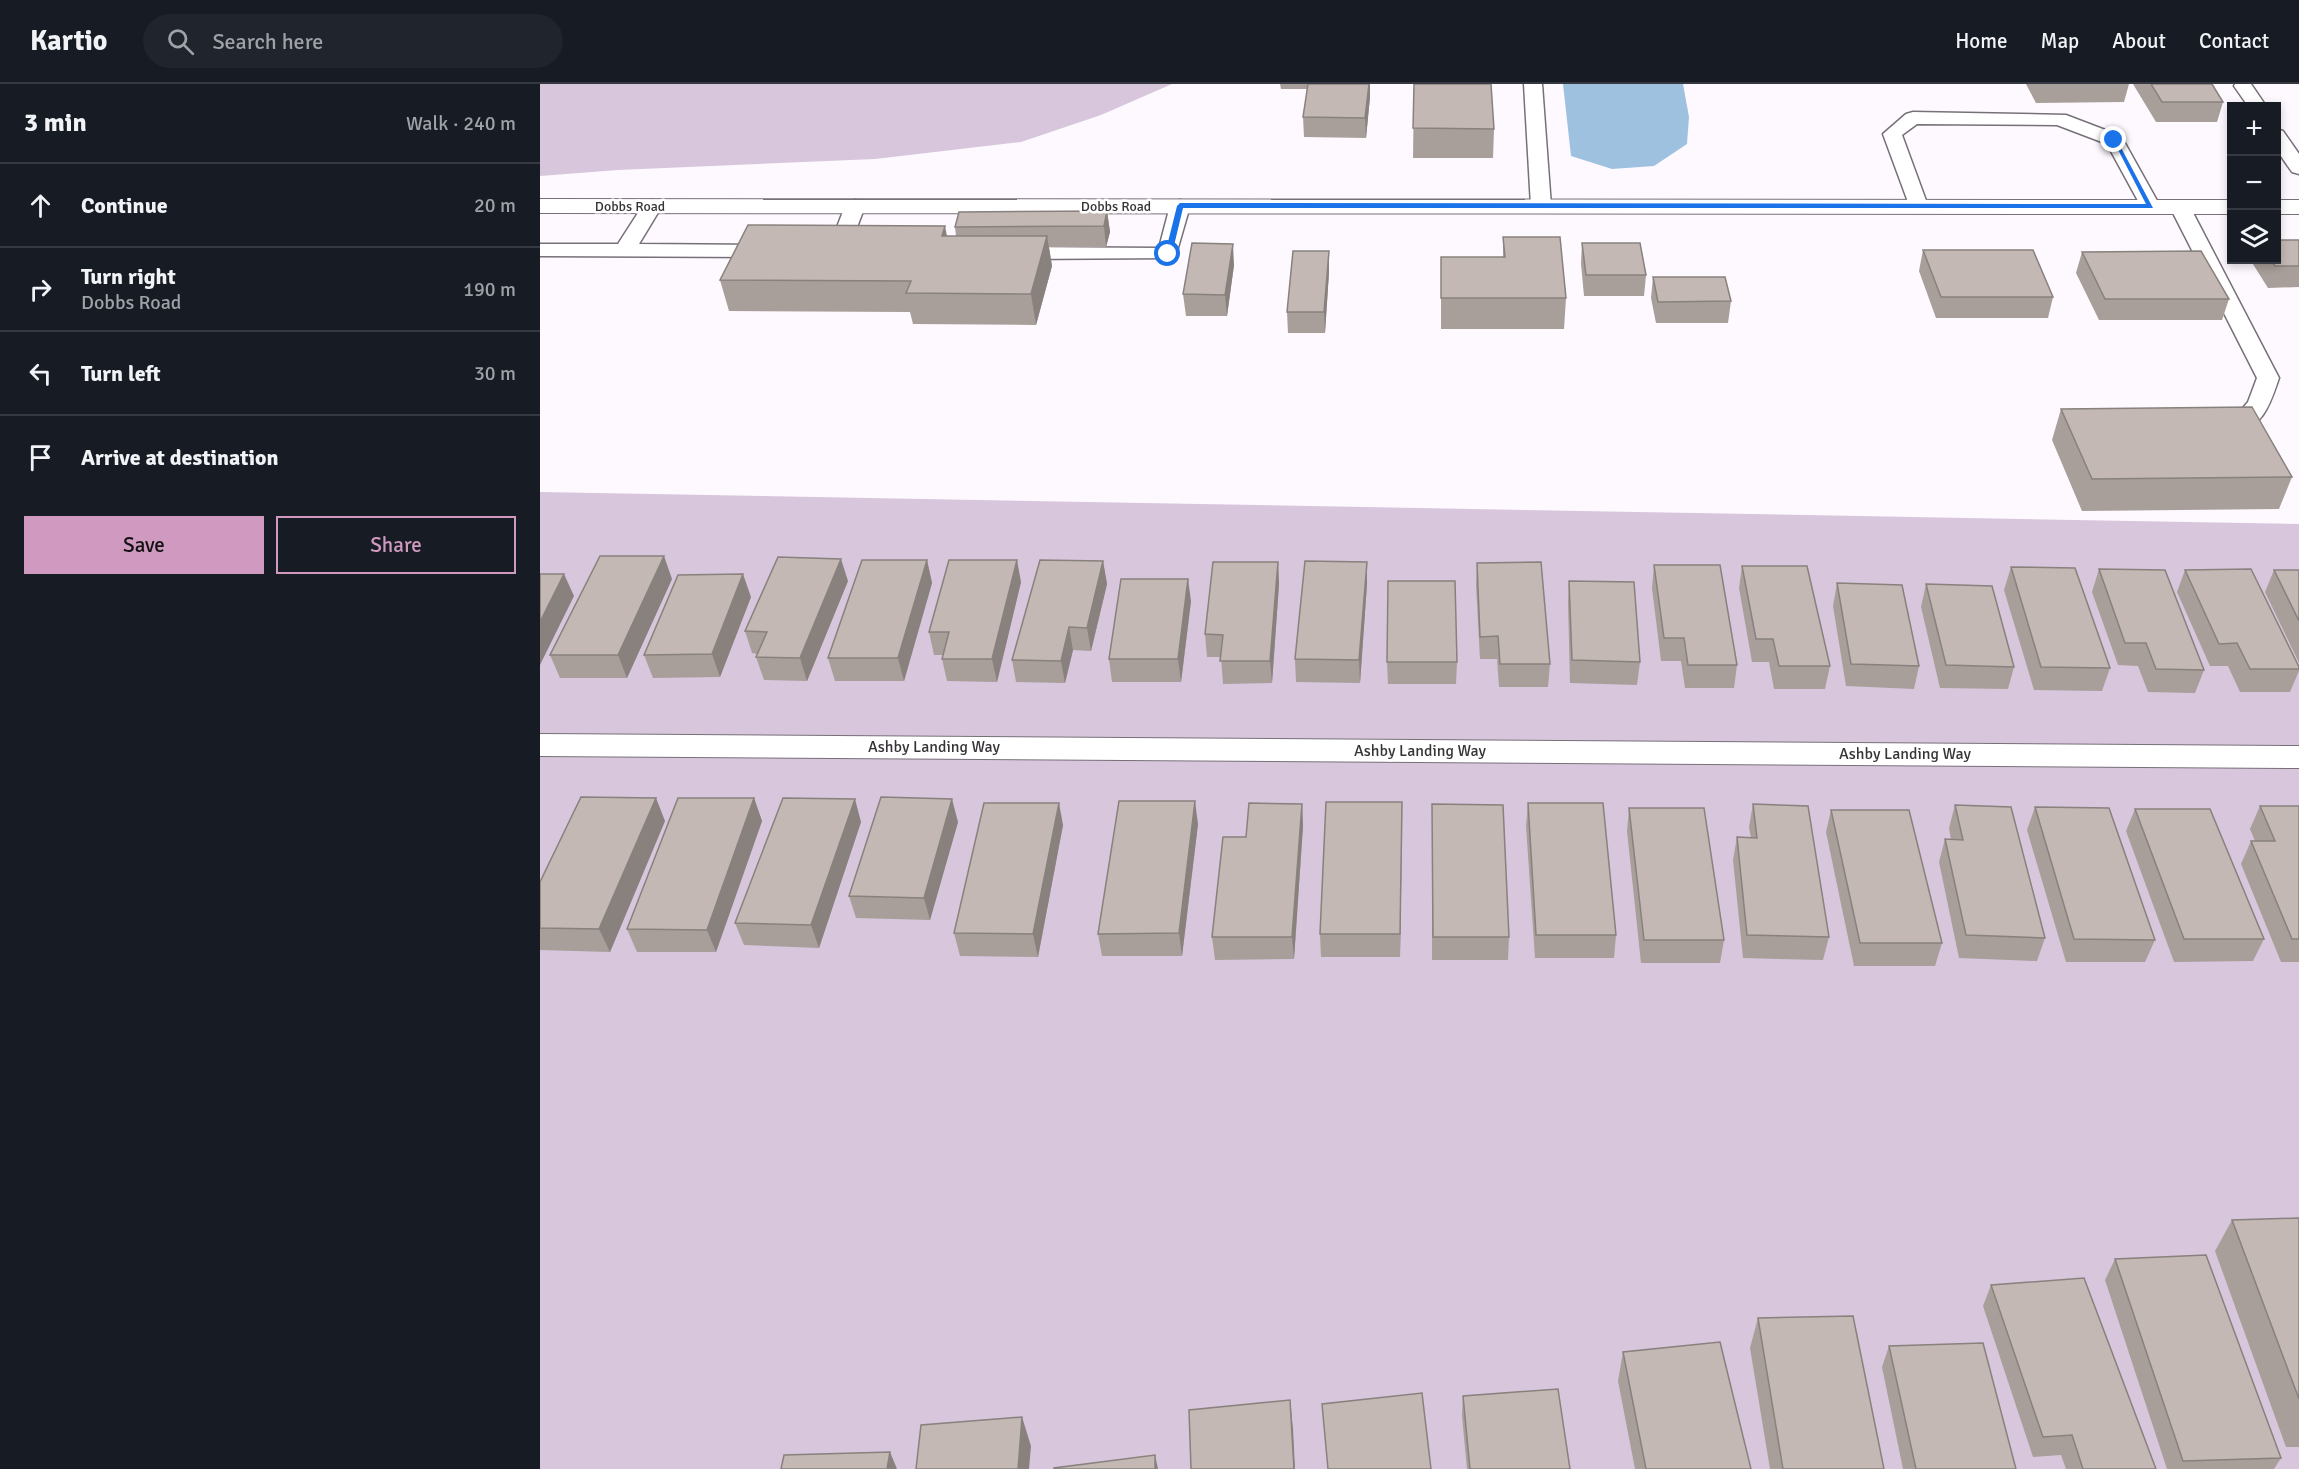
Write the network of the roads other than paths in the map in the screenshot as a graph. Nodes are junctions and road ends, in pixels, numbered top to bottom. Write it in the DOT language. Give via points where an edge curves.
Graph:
graph roads {
  1 [pos="1533,84"];
  2 [pos="2243,86"];
  3 [pos="2254,102"];
  4 [pos="2281,141"];
  5 [pos="2299,168"];
  6 [pos="540,206"];
  7 [pos="652,206"];
  8 [pos="855,206"];
  9 [pos="1180,206"];
  10 [pos="1541,206"];
  11 [pos="1918,206"];
  12 [pos="2150,206"];
  13 [pos="2180,207"];
  14 [pos="2227,207"];
  15 [pos="2281,207"];
  16 [pos="2299,207"];
  17 [pos="540,250"];
  18 [pos="625,250"];
  19 [pos="791,251"];
  20 [pos="814,251"];
  21 [pos="838,251"];
  22 [pos="862,251"];
  23 [pos="991,252"];
  24 [pos="2243,422"];
  25 [pos="540,745"];
  26 [pos="2299,757"];
  1 -- 10 [label="lane"];
  2 -- 3 [label="lane"];
  4 -- 5 [label="lane"];
  6 -- 7 [label="street, Dobbs Road"];
  7 -- 8 [label="street, Dobbs Road"];
  7 -- 18 [label="lane"];
  8 -- 9 [label="street, Dobbs Road"];
  8 -- 21 [label="lane"];
  9 -- 10 [label="street, Dobbs Road"];
  9 -- 23 [label="lane" via="1168,254"];
  10 -- 11 [label="street, Dobbs Road"];
  11 -- 12 [label="street, Dobbs Road"];
  11 -- 12 [label="lane" via="1892,134 1913,118 2059,119 2114,140"];
  12 -- 13 [label="street, Dobbs Road"];
  13 -- 14 [label="street, Dobbs Road"];
  13 -- 24 [label="lane" via="2268,378 2259,404"];
  15 -- 16 [label="street"];
  17 -- 18 [label="lane"];
  18 -- 19 [label="lane"];
  20 -- 21 [label="lane"];
  21 -- 22 [label="lane"];
  25 -- 26 [label="street, Ashby Landing Way"];
}
